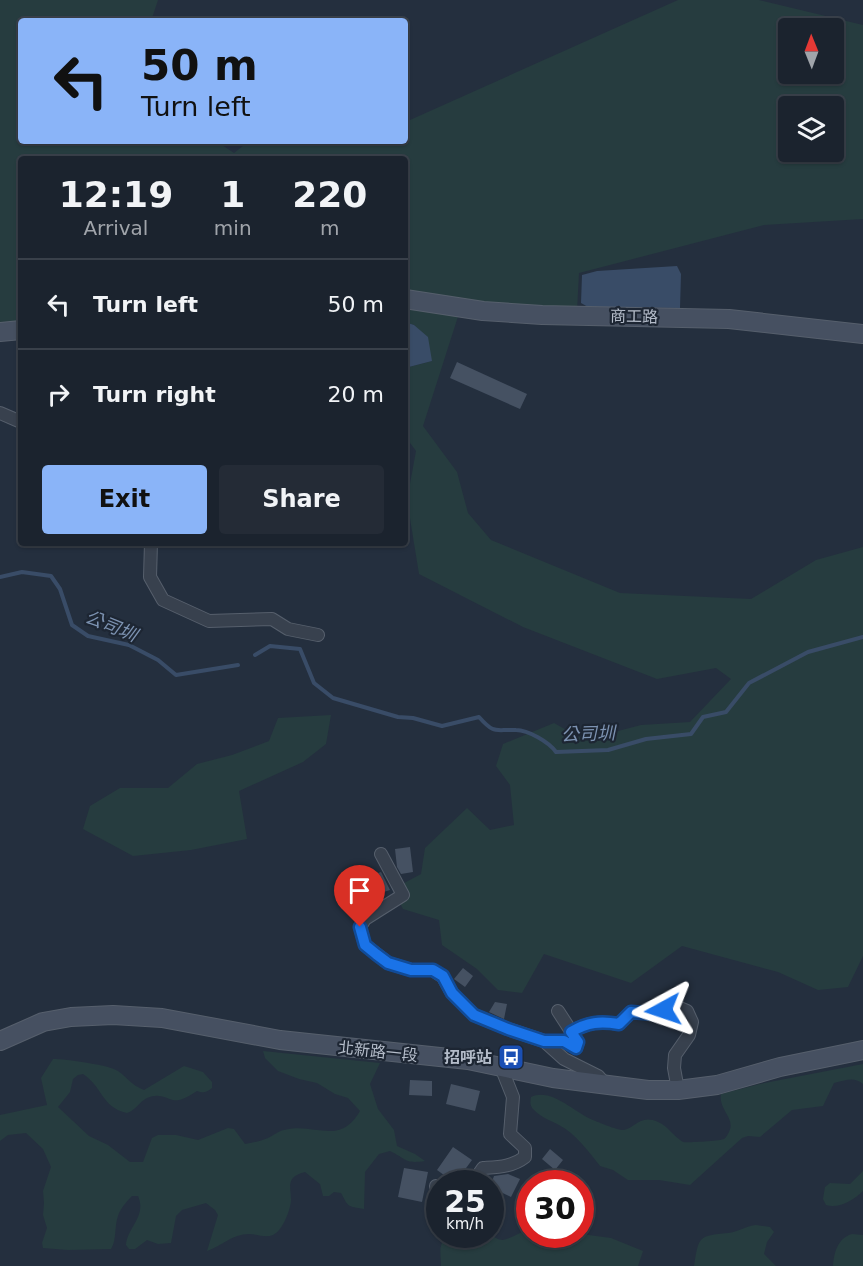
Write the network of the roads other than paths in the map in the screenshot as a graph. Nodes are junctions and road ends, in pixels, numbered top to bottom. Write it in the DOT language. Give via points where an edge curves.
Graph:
graph roads {
  1 [pos="408,299"];
  2 [pos="18,330"];
  3 [pos="0,332"];
  4 [pos="863,334"];
  5 [pos="0,413"];
  6 [pos="18,421"];
  7 [pos="151,546"];
  8 [pos="318,635"];
  9 [pos="381,855"];
  10 [pos="558,1011"];
  11 [pos="571,1032"];
  12 [pos="0,1041"];
  13 [pos="544,1041"];
  14 [pos="863,1050"];
  15 [pos="501,1067"];
  16 [pos="607,1086"];
  17 [pos="678,1090"];
  18 [pos="482,1170"];
  1 -- 4 [label="main road, 商工路" via="483,311 729,319"];
  2 -- 3 [label="main road"];
  5 -- 6 [label="street"];
  7 -- 8 [label="street" via="150,577 163,600 209,621 272,619 288,629"];
  9 -- 13 [label="street" via="403,895 365,919 360,927 365,945 388,963 411,970 433,970 443,976 452,993 474,1015"];
  10 -- 11 [label="street"];
  11 -- 13 [label="street" via="578,1042 576,1048 564,1041"];
  11 -- 17 [label="street" via="586,1023 619,1024 631,1012 657,1014 664,1004 687,1011 691,1028 675,1055"];
  12 -- 15 [label="main road, 北新路一段" via="43,1022 72,1017 162,1018 280,1040"];
  13 -- 16 [label="street" via="564,1059 598,1076"];
  14 -- 17 [label="main road, 北新路一段" via="717,1085"];
  15 -- 16 [label="main road, 北新路一段"];
  15 -- 18 [label="street" via="513,1097 510,1134 525,1148 525,1157 510,1165"];
  16 -- 17 [label="main road, 北新路一段"];
}
